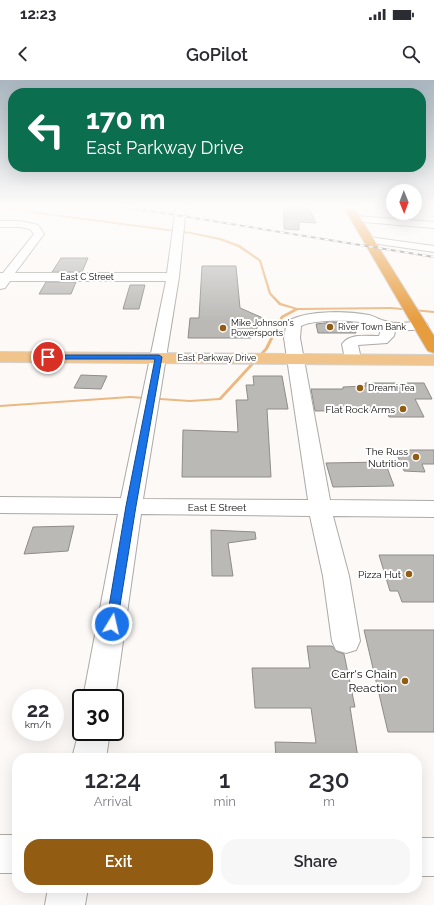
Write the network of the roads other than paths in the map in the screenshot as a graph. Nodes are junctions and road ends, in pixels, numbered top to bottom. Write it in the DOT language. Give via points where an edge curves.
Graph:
graph roads {
  1 [pos="30,244"];
  2 [pos="178,244"];
  3 [pos="372,244"];
  4 [pos="402,244"];
  5 [pos="434,249"];
  6 [pos="174,277"];
  7 [pos="2,279"];
  8 [pos="418,322"];
  9 [pos="388,327"];
  10 [pos="434,348"];
  11 [pos="0,357"];
  12 [pos="159,357"];
  13 [pos="295,358"];
  14 [pos="353,359"];
  15 [pos="434,360"];
  16 [pos="0,505"];
  17 [pos="131,506"];
  18 [pos="320,508"];
  19 [pos="434,509"];
  20 [pos="346,641"];
  21 [pos="100,689"];
  22 [pos="92,741"];
  23 [pos="90,753"];
  24 [pos="0,854"];
  25 [pos="12,854"];
  26 [pos="422,857"];
  27 [pos="434,857"];
  28 [pos="67,893"];
  29 [pos="65,905"];
  1 -- 7 [label="street"];
  2 -- 6 [label="street"];
  3 -- 8 [label="highway"];
  4 -- 5 [label="street"];
  6 -- 7 [label="street, East C Street"];
  6 -- 12 [label="street"];
  8 -- 9 [label="street"];
  8 -- 10 [label="highway"];
  9 -- 13 [label="street" via="356,318 325,318 297,322 292,338"];
  9 -- 14 [label="street" via="388,334 382,340 352,341 350,344"];
  11 -- 12 [label="main road, East Parkway Drive"];
  12 -- 13 [label="main road, East Parkway Drive"];
  12 -- 17 [label="street"];
  13 -- 14 [label="main road, East Parkway Drive"];
  13 -- 18 [label="street"];
  14 -- 15 [label="main road, East Parkway Drive"];
  16 -- 17 [label="street, East E Street"];
  17 -- 18 [label="street, East E Street"];
  17 -- 21 [label="street"];
  18 -- 19 [label="street, East E Street"];
  18 -- 20 [label="street" via="336,576"];
  22 -- 23 [label="street"];
  24 -- 25 [label="street"];
  26 -- 27 [label="street"];
  28 -- 29 [label="street"];
}
